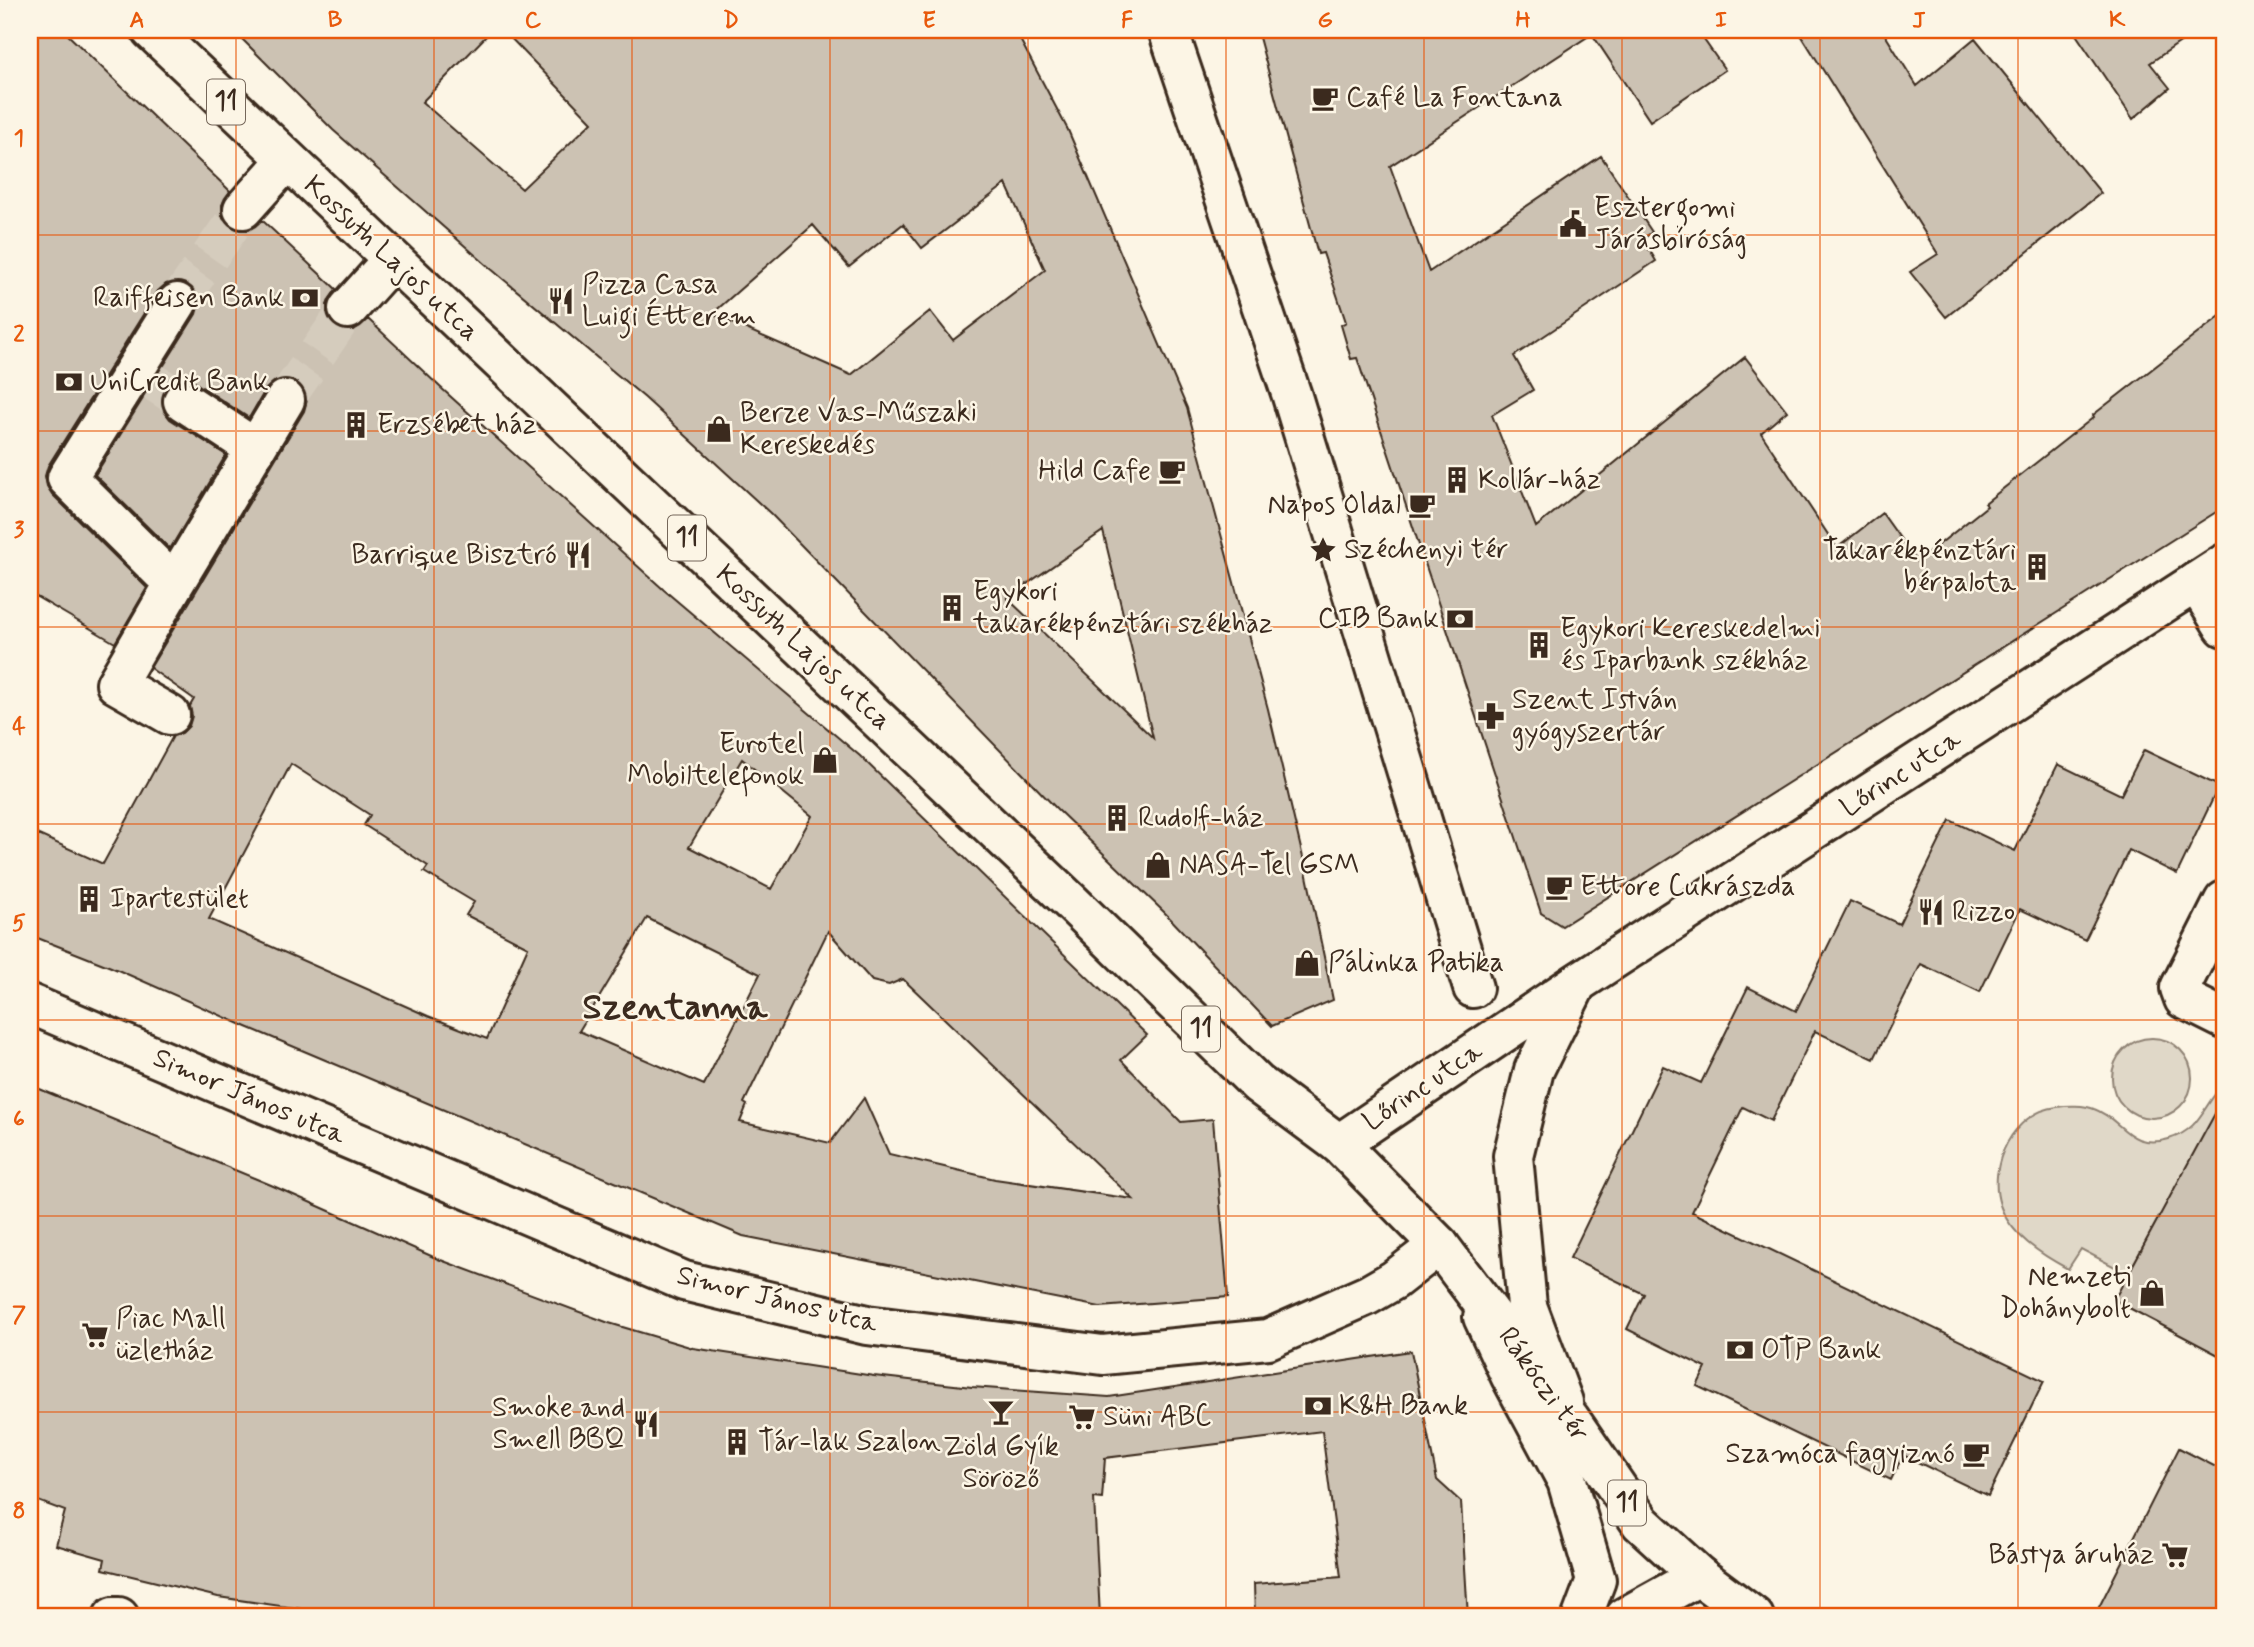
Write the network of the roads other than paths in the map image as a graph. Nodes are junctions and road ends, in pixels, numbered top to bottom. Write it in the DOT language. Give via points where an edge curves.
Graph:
graph roads {
  1 [pos="151,30"];
  2 [pos="1168,30"];
  3 [pos="287,160"];
  4 [pos="243,209"];
  5 [pos="392,260"];
  6 [pos="177,303"];
  7 [pos="348,309"];
  8 [pos="285,400"];
  9 [pos="183,401"];
  10 [pos="256,449"];
  11 [pos="2210,573"];
  12 [pos="174,584"];
  13 [pos="2224,626"];
  14 [pos="170,715"];
  15 [pos="2224,901"];
  16 [pos="1577,983"];
  17 [pos="1473,988"];
  18 [pos="30,1004"];
  19 [pos="2224,1019"];
  20 [pos="1339,1144"];
  21 [pos="1438,1245"];
  22 [pos="1467,1284"];
  23 [pos="1570,1419"];
  24 [pos="1699,1576"];
  25 [pos="113,1617"];
  26 [pos="119,1617"];
  27 [pos="1582,1617"];
  28 [pos="1625,1617"];
  29 [pos="1754,1617"];
  1 -- 3 [label="street, Kossuth Lajos utca / 11"];
  2 -- 17 [label="street" via="1291,393"];
  3 -- 4 [label="street"];
  3 -- 5 [label="street, Kossuth Lajos utca / 11"];
  5 -- 7 [label="street"];
  5 -- 20 [label="street, Kossuth Lajos utca / 11" via="1258,1084"];
  6 -- 12 [label="street" via="144,375 67,478"];
  8 -- 10 [label="street"];
  9 -- 10 [label="street"];
  10 -- 12 [label="street"];
  11 -- 13 [label="street"];
  11 -- 16 [label="street, Lőrinc utca"];
  12 -- 14 [label="street" via="116,684"];
  15 -- 19 [label="street" via="2180,988 2184,999"];
  16 -- 20 [label="street, Lőrinc utca"];
  16 -- 23 [label="street" via="1534,1070 1513,1156 1527,1306"];
  18 -- 21 [label="street, Simor János utca" via="684,1281 867,1325 1103,1355 1268,1339 1368,1295"];
  20 -- 21 [label="street, Rákóczi tér / 11"];
  21 -- 22 [label="street, Rákóczi tér / 11"];
  22 -- 23 [label="street, Rákóczi tér / 11"];
  22 -- 27 [label="street" via="1567,1481 1596,1580"];
  23 -- 24 [label="street, Rákóczi tér / 11" via="1641,1523"];
  24 -- 28 [label="street"];
  24 -- 29 [label="street, Rákóczi tér / 11"];
  25 -- 26 [label="street"];
}
